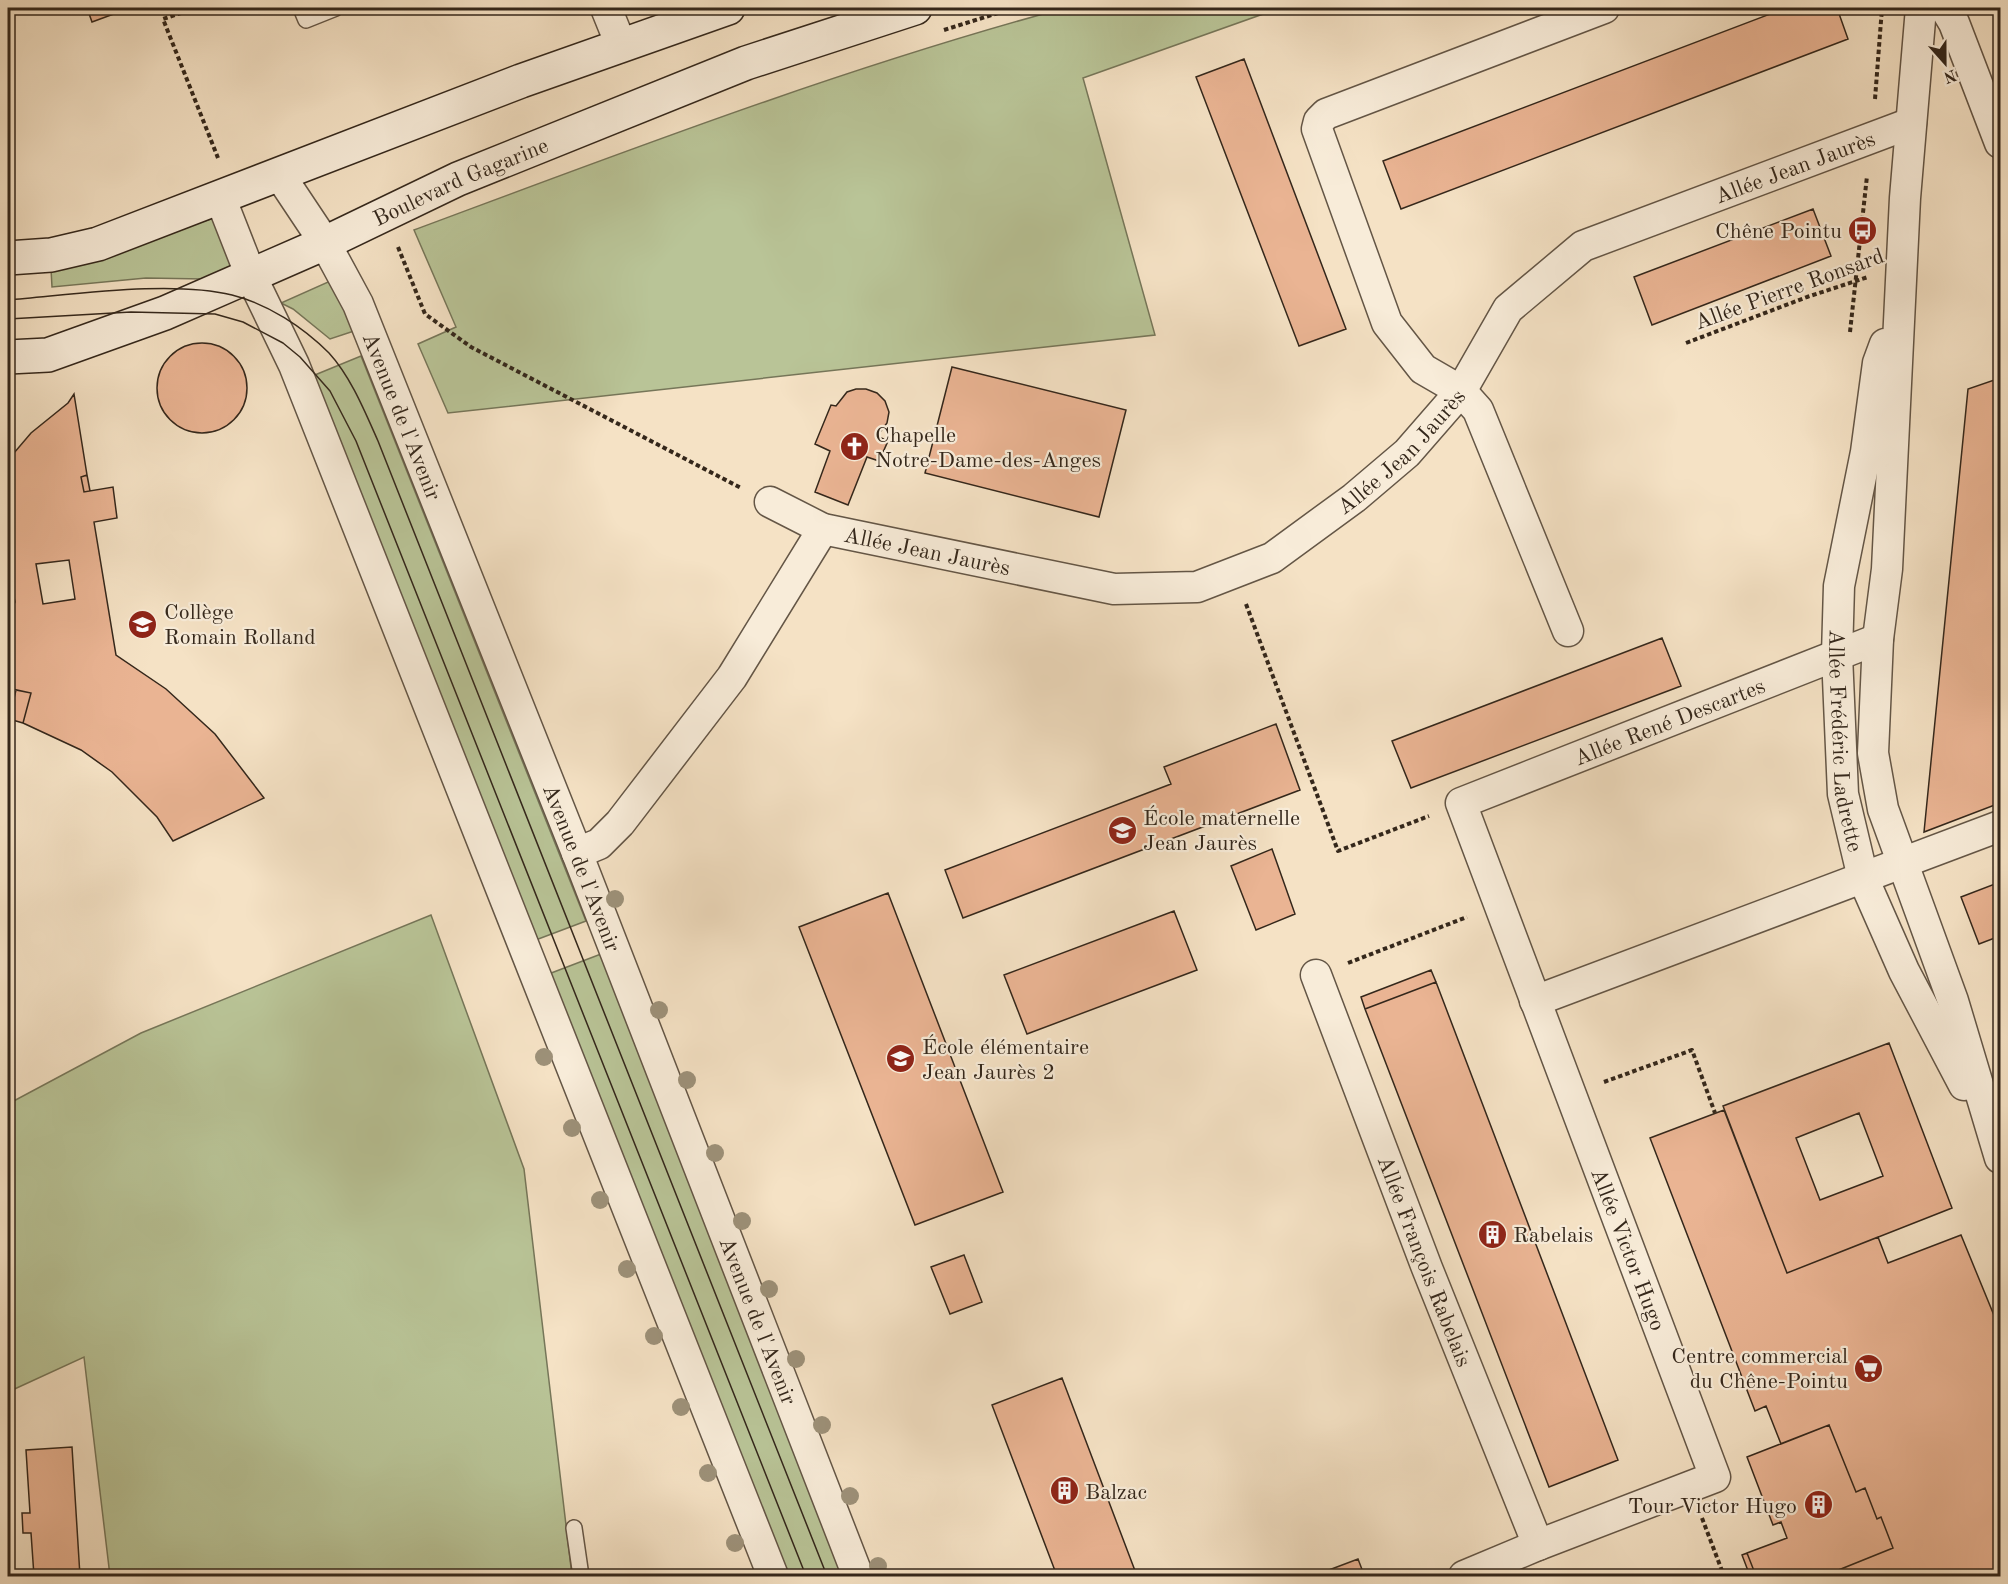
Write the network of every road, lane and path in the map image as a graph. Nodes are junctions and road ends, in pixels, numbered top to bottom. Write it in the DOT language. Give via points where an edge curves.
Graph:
graph roads {
  1 [pos="196,8"];
  2 [pos="301,8"];
  3 [pos="336,8"];
  4 [pos="606,8"];
  5 [pos="728,8"];
  6 [pos="915,8"];
  7 [pos="1604,8"];
  8 [pos="1882,8"];
  9 [pos="1921,8"];
  10 [pos="1945,8"];
  11 [pos="621,45"];
  12 [pos="1911,123"];
  13 [pos="1872,137"];
  14 [pos="2001,143"];
  15 [pos="218,159"];
  16 [pos="279,174"];
  17 [pos="220,197"];
  18 [pos="325,243"];
  19 [pos="8,258"];
  20 [pos="1902,265"];
  21 [pos="251,276"];
  22 [pos="1856,282"];
  23 [pos="1901,305"];
  24 [pos="446,329"];
  25 [pos="1849,340"];
  26 [pos="1686,343"];
  27 [pos="8,357"];
  28 [pos="1461,391"];
  29 [pos="770,502"];
  30 [pos="823,529"];
  31 [pos="1234,573"];
  32 [pos="1568,631"];
  33 [pos="1878,639"];
  34 [pos="1837,655"];
  35 [pos="1461,803"];
  36 [pos="2001,826"];
  37 [pos="1851,831"];
  38 [pos="577,853"];
  39 [pos="1901,862"];
  40 [pos="1863,878"];
  41 [pos="1498,905"];
  42 [pos="1316,975"];
  43 [pos="1535,1002"];
  44 [pos="1570,1095"];
  45 [pos="1715,1113"];
  46 [pos="1999,1155"];
  47 [pos="1690,1486"];
  48 [pos="574,1528"];
  49 [pos="1538,1545"];
  50 [pos="581,1576"];
  51 [pos="773,1576"];
  52 [pos="858,1576"];
  53 [pos="1464,1576"];
  54 [pos="1724,1576"];
  1 -- 15 [label="path" via="163,19"];
  2 -- 3 [label="lane" via="306,20"];
  4 -- 11 [label="street"];
  5 -- 11 [label="main road"];
  6 -- 18 [label="main road, Boulevard Gagarine" via="735,68 459,180"];
  7 -- 28 [label="street" via="1326,114 1319,121 1317,129 1387,323 1423,369"];
  8 -- 13 [label="path"];
  9 -- 12 [label="street, Allée Frédéric Ladrette"];
  10 -- 14 [label="street"];
  11 -- 16 [label="main road"];
  12 -- 13 [label="street, Allée Jean Jaurès"];
  12 -- 20 [label="street, Allée Frédéric Ladrette"];
  13 -- 22 [label="path"];
  13 -- 28 [label="street, Allée Jean Jaurès" via="1583,246 1508,309"];
  16 -- 17 [label="main road"];
  16 -- 18 [label="street, Avenue de l'Avenir"];
  17 -- 19 [label="main road" via="98,244 51,255"];
  17 -- 21 [label="street"];
  18 -- 21 [label="main road, Boulevard Gagarine"];
  18 -- 38 [label="street, Avenue de l'Avenir" via="358,304"];
  20 -- 22 [label="path, Allée Pierre Ronsard"];
  20 -- 23 [label="street, Allée Frédéric Ladrette"];
  21 -- 27 [label="main road, Boulevard Gagarine" via="165,313 48,355"];
  21 -- 51 [label="street" via="294,365"];
  22 -- 25 [label="path"];
  22 -- 26 [label="path, Allée Pierre Ronsard"];
  23 -- 33 [label="street, Allée Frédéric Ladrette" via="1887,569"];
  23 -- 34 [label="street, Allée Frédéric Ladrette" via="1878,363 1866,452 1839,586"];
  24 -- 29 [label="path" via="471,347"];
  28 -- 31 [label="street, Allée Jean Jaurès" via="1407,453 1354,498 1272,558"];
  28 -- 32 [label="street" via="1478,410"];
  29 -- 30 [label="street, Allée Jean Jaurès"];
  30 -- 31 [label="street, Allée Jean Jaurès" via="1114,590 1197,587"];
  30 -- 38 [label="street, Allée Jean Jaurès" via="732,677 698,722 620,823 599,844"];
  31 -- 35 [label="path" via="1338,851"];
  33 -- 34 [label="street, Allée René Descartes"];
  33 -- 39 [label="street, Allée Frédéric Ladrette" via="1873,753 1883,809"];
  34 -- 35 [label="street, Allée René Descartes"];
  34 -- 37 [label="street, Allée Frédéric Ladrette" via="1843,794"];
  35 -- 41 [label="street, Allée Victor Hugo"];
  36 -- 39 [label="street"];
  37 -- 39 [label="street"];
  37 -- 40 [label="street, Allée Frédéric Ladrette"];
  38 -- 52 [label="street, Avenue de l'Avenir"];
  39 -- 40 [label="street"];
  39 -- 46 [label="street, Allée Frédéric Ladrette" via="1953,1001"];
  40 -- 43 [label="street"];
  40 -- 46 [label="street, Allée Frédéric Ladrette" via="1904,971"];
  41 -- 42 [label="path"];
  41 -- 43 [label="street, Allée Victor Hugo"];
  42 -- 49 [label="street, Allée François Rabelais"];
  43 -- 44 [label="street, Allée Victor Hugo"];
  44 -- 45 [label="path" via="1692,1050"];
  44 -- 47 [label="street, Allée Victor Hugo" via="1715,1477"];
  47 -- 49 [label="street, Allée Victor Hugo"];
  47 -- 54 [label="path"];
  48 -- 50 [label="lane"];
  49 -- 53 [label="street, Allée Victor Hugo"];
}
